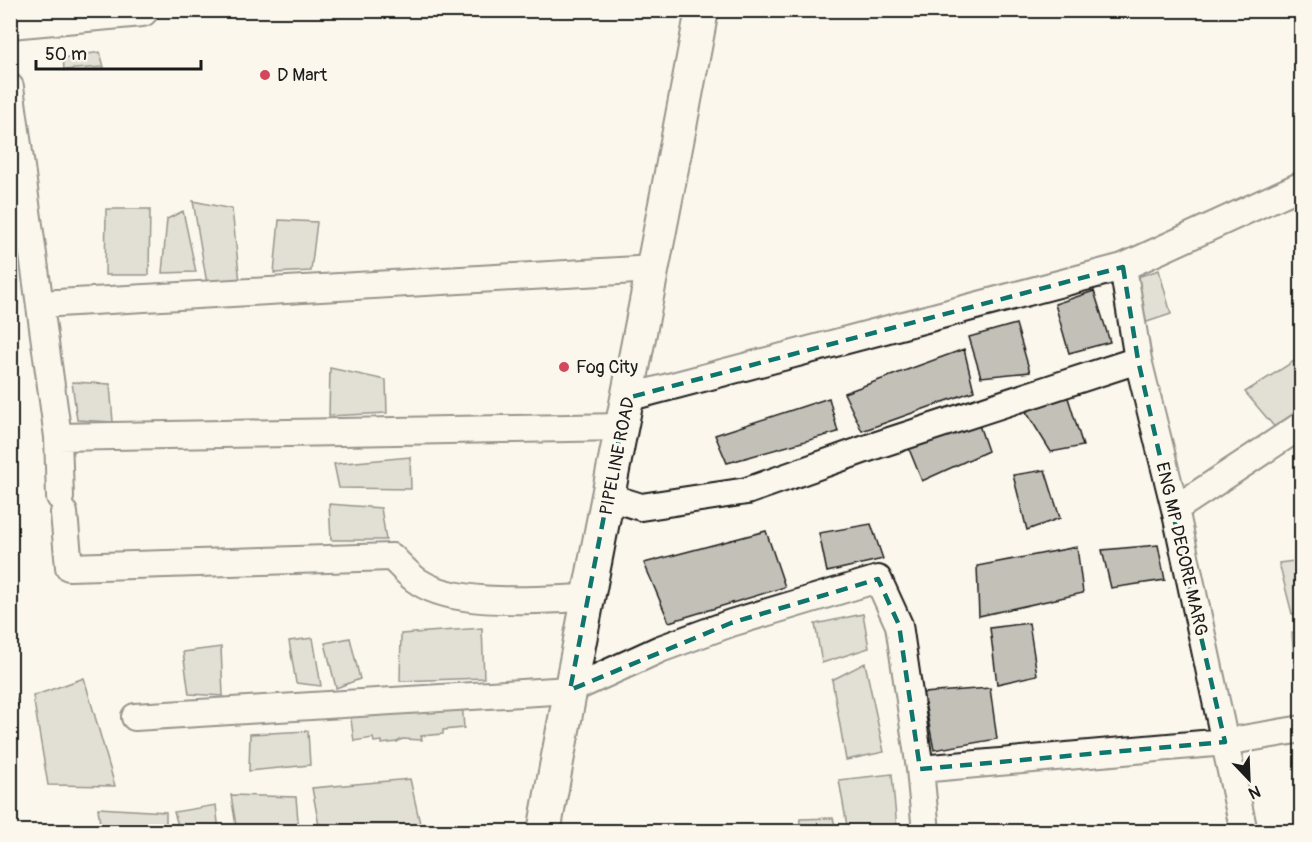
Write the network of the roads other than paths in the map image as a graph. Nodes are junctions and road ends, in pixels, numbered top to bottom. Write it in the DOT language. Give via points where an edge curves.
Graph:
graph roads {
  1 [pos="142,10"];
  2 [pos="702,10"];
  3 [pos="10,22"];
  4 [pos="10,87"];
  5 [pos="1302,185"];
  6 [pos="1123,267"];
  7 [pos="654,269"];
  8 [pos="40,304"];
  9 [pos="1138,360"];
  10 [pos="625,413"];
  11 [pos="1302,425"];
  12 [pos="57,437"];
  13 [pos="609,497"];
  14 [pos="1175,510"];
  15 [pos="589,598"];
  16 [pos="570,690"];
  17 [pos="135,717"];
  18 [pos="1302,729"];
  19 [pos="1225,742"];
  20 [pos="920,770"];
  21 [pos="544,831"];
  22 [pos="926,831"];
  23 [pos="1244,831"];
  1 -- 3 [label="street"];
  2 -- 7 [label="street, PIPELINE ROAD"];
  4 -- 8 [label="street"];
  5 -- 6 [label="street"];
  6 -- 9 [label="street, ENG MP DECORE MARG"];
  6 -- 10 [label="street"];
  7 -- 8 [label="street"];
  7 -- 10 [label="street, PIPELINE ROAD"];
  8 -- 12 [label="street"];
  9 -- 13 [label="street" via="747,491 641,507"];
  9 -- 14 [label="street, ENG MP DECORE MARG"];
  10 -- 12 [label="street"];
  10 -- 13 [label="street, PIPELINE ROAD"];
  11 -- 14 [label="street"];
  12 -- 15 [label="street" via="69,567 392,557 418,582 442,593 511,601"];
  13 -- 15 [label="street, PIPELINE ROAD"];
  14 -- 19 [label="street, ENG MP DECORE MARG"];
  15 -- 16 [label="street, PIPELINE ROAD"];
  16 -- 17 [label="street"];
  16 -- 20 [label="street" via="660,649 731,623 878,579 899,625"];
  16 -- 21 [label="street, PIPELINE ROAD"];
  18 -- 19 [label="street"];
  19 -- 20 [label="street"];
  19 -- 23 [label="street, ENG MP DECORE MARG"];
  20 -- 22 [label="street"];
}
